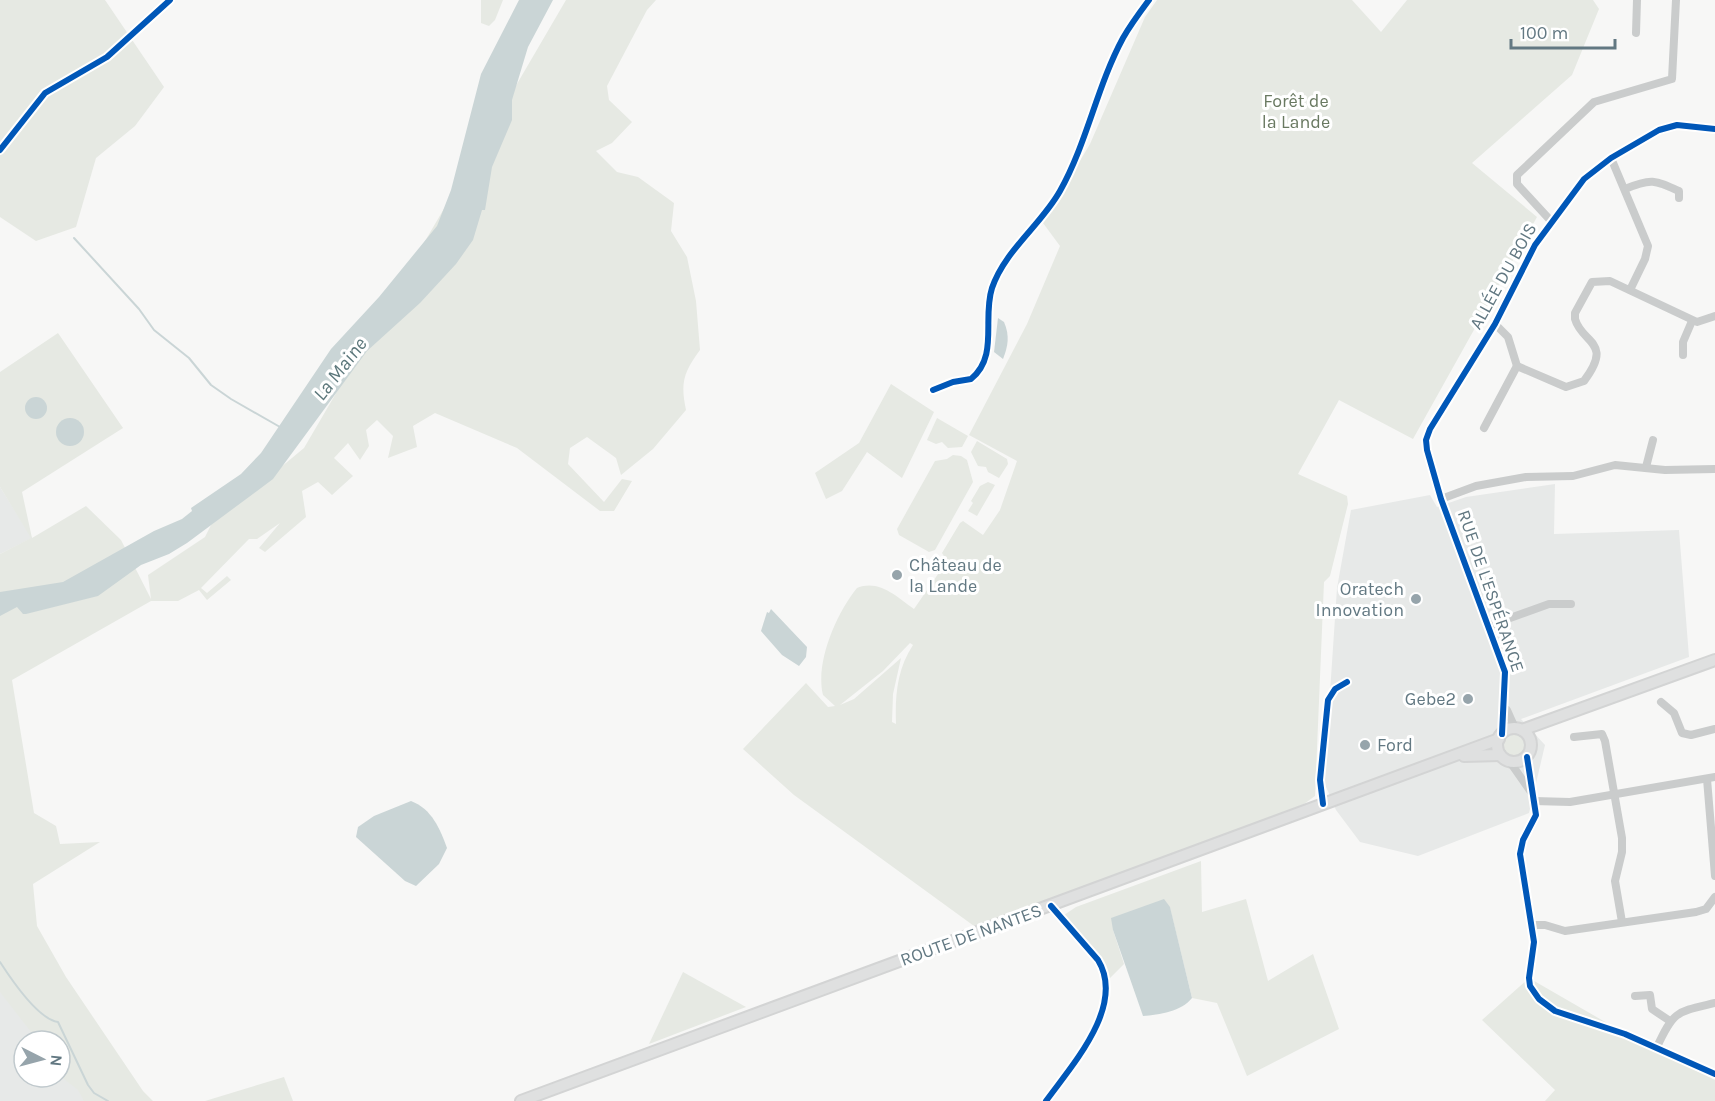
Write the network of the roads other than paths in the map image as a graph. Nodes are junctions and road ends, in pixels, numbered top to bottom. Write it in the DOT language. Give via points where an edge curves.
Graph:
graph roads {
  1 [pos="170,0"];
  2 [pos="1149,0"];
  3 [pos="1637,0"];
  4 [pos="1675,0"];
  5 [pos="1636,33"];
  6 [pos="1715,129"];
  7 [pos="0,150"];
  8 [pos="1611,158"];
  9 [pos="1626,189"];
  10 [pos="1679,198"];
  11 [pos="1551,221"];
  12 [pos="1630,290"];
  13 [pos="1715,316"];
  14 [pos="1692,321"];
  15 [pos="1495,324"];
  16 [pos="1683,355"];
  17 [pos="1517,366"];
  18 [pos="933,390"];
  19 [pos="1484,428"];
  20 [pos="1653,440"];
  21 [pos="1646,467"];
  22 [pos="1715,469"];
  23 [pos="1441,495"];
  24 [pos="1571,604"];
  25 [pos="1488,626"];
  26 [pos="1715,660"];
  27 [pos="1347,682"];
  28 [pos="1505,701"];
  29 [pos="1661,702"];
  30 [pos="1554,719"];
  31 [pos="1519,729"];
  32 [pos="1715,729"];
  33 [pos="1500,736"];
  34 [pos="1574,737"];
  35 [pos="1531,741"];
  36 [pos="1500,755"];
  37 [pos="1454,757"];
  38 [pos="1527,757"];
  39 [pos="1510,762"];
  40 [pos="1711,778"];
  41 [pos="1614,794"];
  42 [pos="1533,798"];
  43 [pos="1323,804"];
  44 [pos="1715,876"];
  45 [pos="1714,904"];
  46 [pos="1051,906"];
  47 [pos="1622,922"];
  48 [pos="1532,924"];
  49 [pos="1635,996"];
  50 [pos="1715,1003"];
  51 [pos="1670,1021"];
  52 [pos="1657,1047"];
  53 [pos="1715,1074"];
  54 [pos="521,1101"];
  55 [pos="1046,1101"];
  1 -- 7 [label="street" via="106,57 45,93"];
  2 -- 18 [label="street" via="1123,39 1059,194 996,279 989,303 988,353 982,366 971,379"];
  3 -- 5 [label="street"];
  4 -- 11 [label="street" via="1672,79 1594,102 1517,175 1517,184"];
  6 -- 8 [label="street, ALLÉE DU BOIS" via="1677,125 1659,130"];
  8 -- 9 [label="street"];
  8 -- 11 [label="street, ALLÉE DU BOIS" via="1584,179"];
  9 -- 10 [label="street" via="1644,181 1656,181 1679,191"];
  9 -- 12 [label="street" via="1648,246"];
  11 -- 15 [label="street, ALLÉE DU BOIS"];
  12 -- 14 [label="street"];
  12 -- 17 [label="street" via="1605,279 1592,282 1587,288 1575,319 1592,340 1596,352 1587,377 1580,384 1566,387"];
  13 -- 14 [label="street"];
  14 -- 16 [label="street" via="1683,342"];
  15 -- 17 [label="street" via="1508,338"];
  15 -- 23 [label="street, ALLÉE DU BOIS" via="1426,440"];
  17 -- 19 [label="street"];
  20 -- 21 [label="street"];
  21 -- 22 [label="street"];
  21 -- 23 [label="street" via="1615,465 1573,476 1526,477"];
  23 -- 25 [label="street, RUE DE L'ESPÉRANCE"];
  24 -- 25 [label="street" via="1549,604"];
  25 -- 28 [label="street, RUE DE L'ESPÉRANCE" via="1505,672"];
  26 -- 30 [label="main road"];
  27 -- 43 [label="street" via="1335,688 1328,700 1320,780"];
  28 -- 31 [label="street, RUE DE L'ESPÉRANCE" via="1508,714"];
  28 -- 33 [label="street, RUE DE L'ESPÉRANCE"];
  29 -- 32 [label="street" via="1674,713 1682,732 1688,735"];
  30 -- 31 [label="main road"];
  30 -- 35 [label="main road"];
  31 -- 33 [label="main road"];
  31 -- 35 [label="main road"];
  33 -- 36 [label="main road"];
  33 -- 37 [label="main road, ROUTE DE NANTES"];
  34 -- 41 [label="street" via="1602,734"];
  35 -- 38 [label="main road"];
  36 -- 37 [label="main road, ROUTE DE NANTES"];
  36 -- 39 [label="main road"];
  37 -- 43 [label="main road, ROUTE DE NANTES"];
  38 -- 39 [label="main road"];
  38 -- 42 [label="street"];
  39 -- 42 [label="street"];
  40 -- 41 [label="street"];
  40 -- 44 [label="street"];
  41 -- 42 [label="street" via="1570,802"];
  41 -- 47 [label="street" via="1622,846 1615,881"];
  42 -- 48 [label="street" via="1536,815 1520,854"];
  43 -- 46 [label="main road, ROUTE DE NANTES"];
  45 -- 47 [label="street" via="1696,912"];
  46 -- 54 [label="main road, ROUTE DE NANTES"];
  46 -- 55 [label="street" via="1098,960 1106,987 1105,1006 1098,1024"];
  47 -- 48 [label="street" via="1565,931"];
  48 -- 52 [label="street" via="1534,952 1528,978 1539,999 1555,1011"];
  49 -- 51 [label="street" via="1650,995 1652,1009"];
  50 -- 51 [label="street" via="1679,1012"];
  51 -- 52 [label="street"];
  52 -- 53 [label="street"];
}
